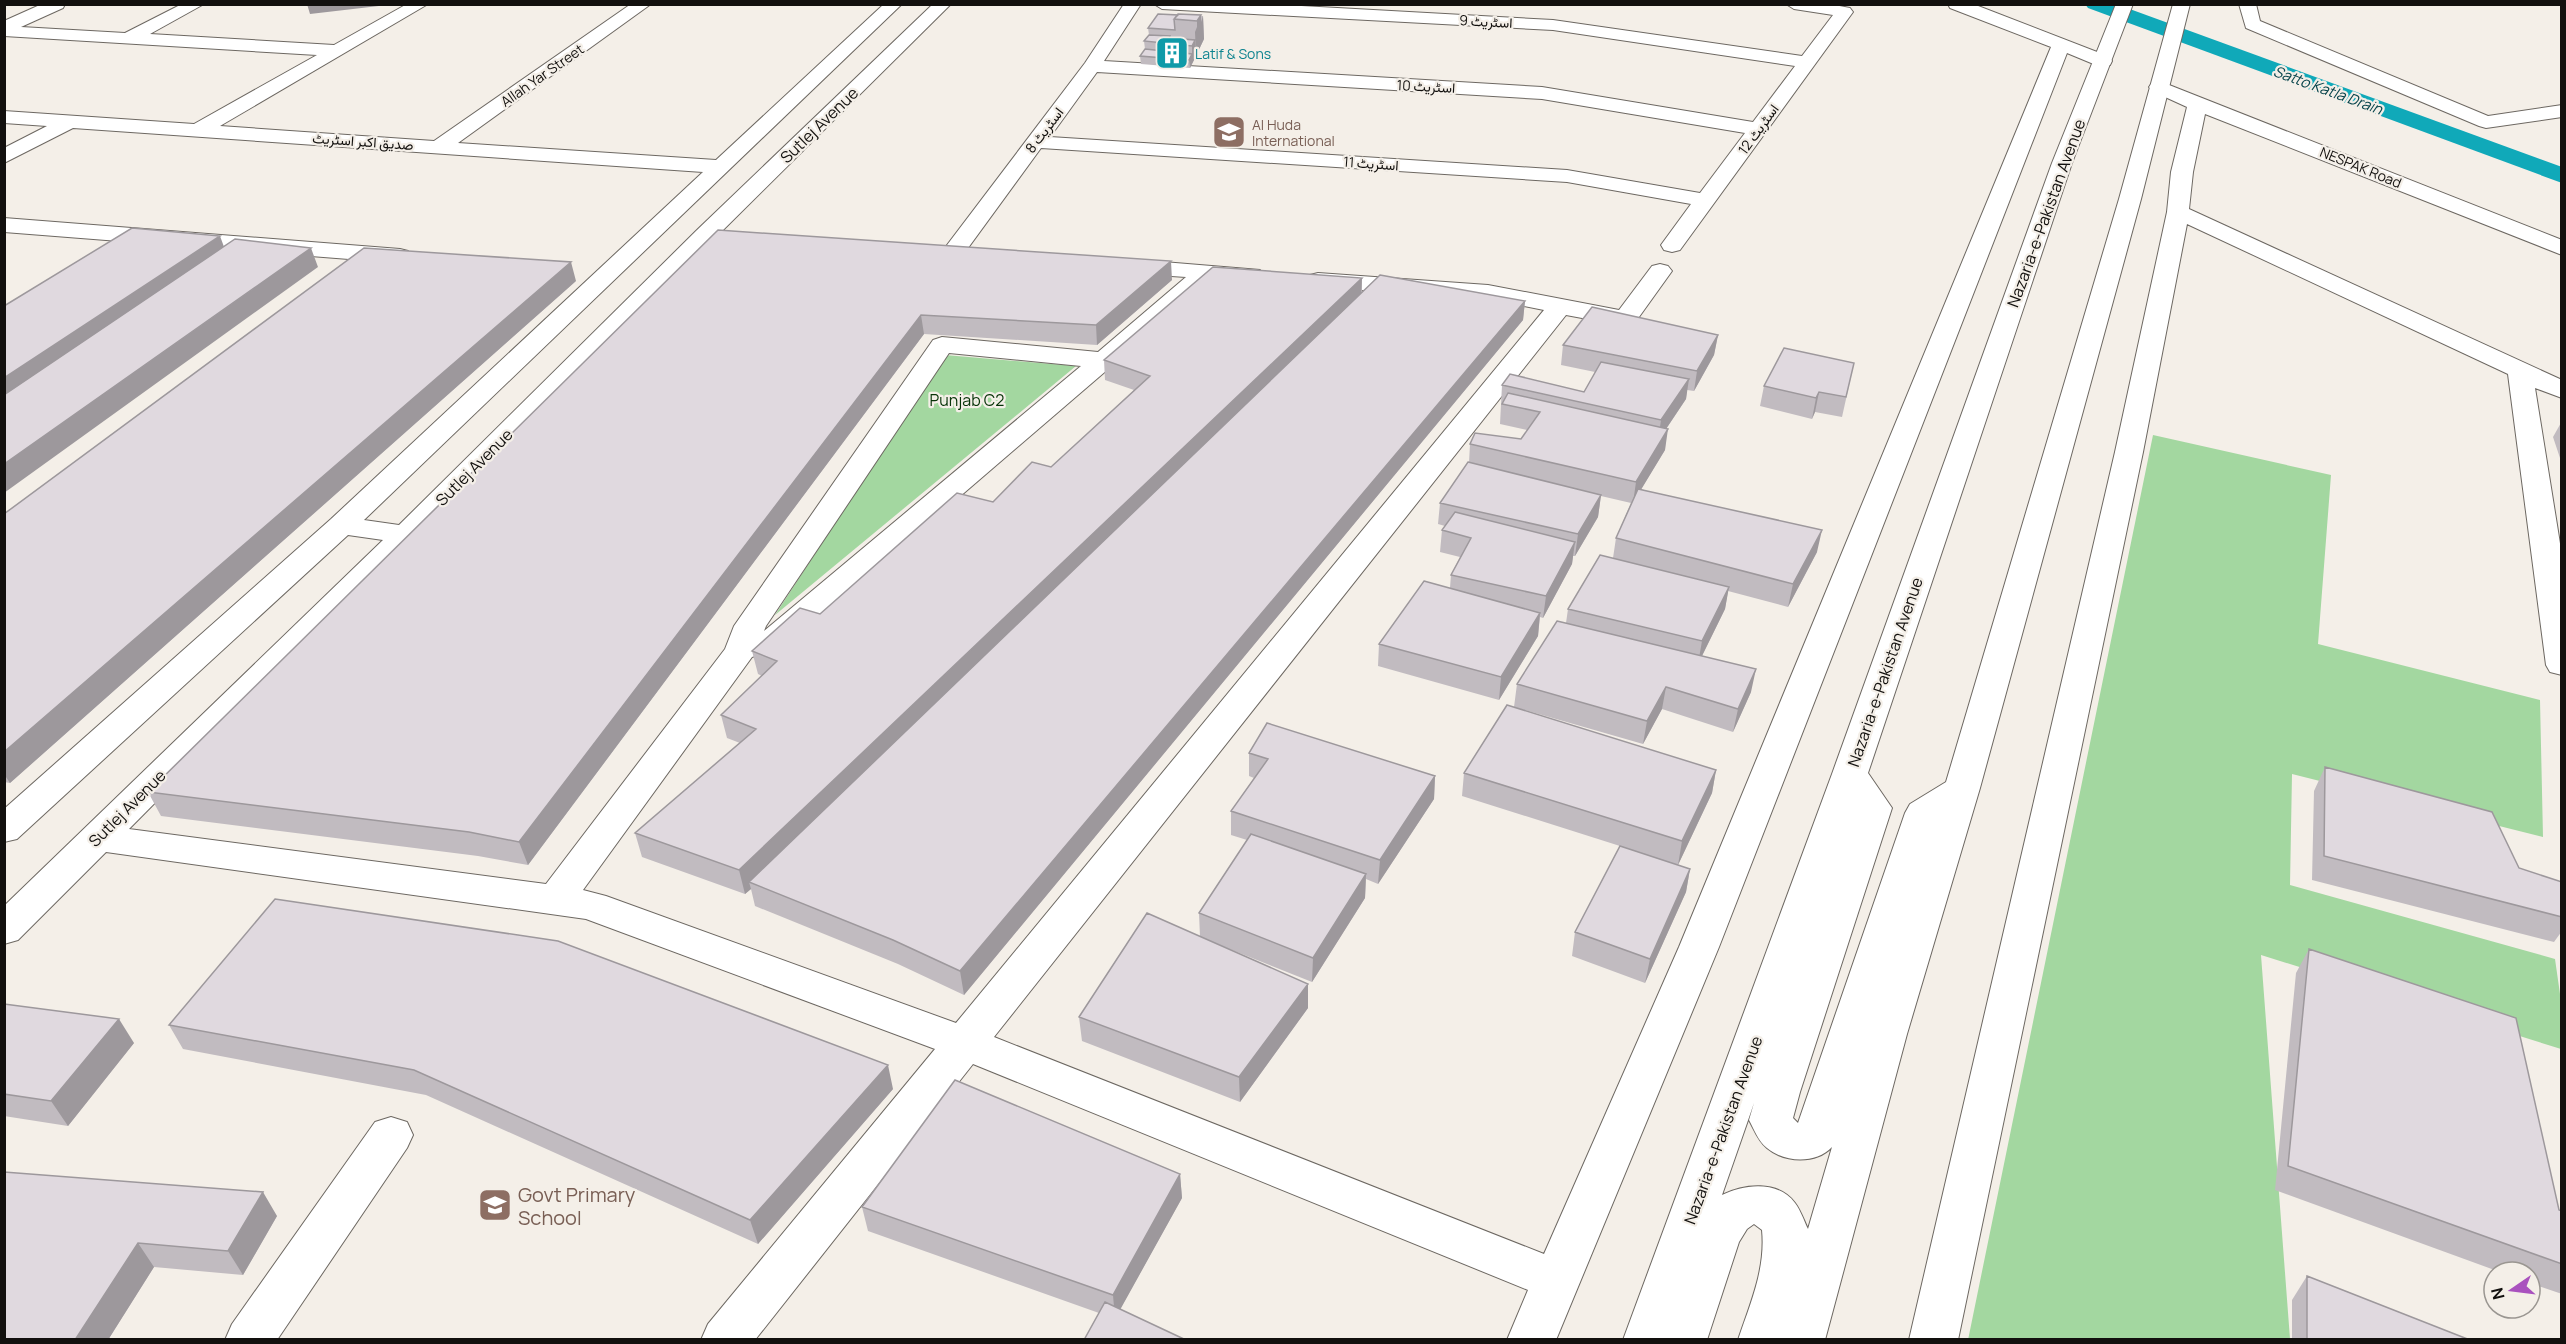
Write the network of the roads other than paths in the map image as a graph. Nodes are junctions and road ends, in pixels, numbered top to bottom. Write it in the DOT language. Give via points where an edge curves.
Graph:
graph roads {
  1 [pos="57,4"];
  2 [pos="196,4"];
  3 [pos="420,4"];
  4 [pos="643,4"];
  5 [pos="894,4"];
  6 [pos="1133,4"];
  7 [pos="1162,4"];
  8 [pos="1794,4"];
  9 [pos="1956,4"];
  10 [pos="2125,4"];
  11 [pos="2247,4"];
  12 [pos="937,5"];
  13 [pos="2181,8"];
  14 [pos="4,30"];
  15 [pos="130,38"];
  16 [pos="2061,45"];
  17 [pos="2108,49"];
  18 [pos="338,51"];
  19 [pos="1807,62"];
  20 [pos="1092,66"];
  21 [pos="2160,87"];
  22 [pos="2197,104"];
  23 [pos="2562,111"];
  24 [pos="2537,115"];
  25 [pos="4,117"];
  26 [pos="70,121"];
  27 [pos="2562,123"];
  28 [pos="200,129"];
  29 [pos="1758,129"];
  30 [pos="1035,142"];
  31 [pos="440,147"];
  32 [pos="4,157"];
  33 [pos="721,167"];
  34 [pos="1705,200"];
  35 [pos="2178,213"];
  36 [pos="4,225"];
  37 [pos="135,236"];
  38 [pos="1672,245"];
  39 [pos="2562,248"];
  40 [pos="929,252"];
  41 [pos="105,254"];
  42 [pos="366,254"];
  43 [pos="424,258"];
  44 [pos="1103,265"];
  45 [pos="574,269"];
  46 [pos="1660,271"];
  47 [pos="609,272"];
  48 [pos="1207,272"];
  49 [pos="337,275"];
  50 [pos="1278,277"];
  51 [pos="1301,279"];
  52 [pos="1559,307"];
  53 [pos="1102,360"];
  54 [pos="2520,370"];
  55 [pos="2562,390"];
  56 [pos="341,525"];
  57 [pos="406,535"];
  58 [pos="2557,598"];
  59 [pos="741,650"];
  60 [pos="2562,665"];
  61 [pos="1850,774"];
  62 [pos="1962,788"];
  63 [pos="10,820"];
  64 [pos="97,838"];
  65 [pos="556,899"];
  66 [pos="4,930"];
  67 [pos="965,1043"];
  68 [pos="391,1135"];
  69 [pos="1556,1280"];
  70 [pos="249,1340"];
  71 [pos="725,1340"];
  72 [pos="1531,1340"];
  73 [pos="1647,1340"];
  74 [pos="1682,1340"];
  75 [pos="1762,1340"];
  76 [pos="1800,1340"];
  77 [pos="1933,1340"];
  1 -- 14 [label="street"];
  2 -- 15 [label="street"];
  3 -- 18 [label="street"];
  4 -- 31 [label="street, Allah Yar Street"];
  5 -- 33 [label="street"];
  6 -- 20 [label="street, اسٹریٹ 8"];
  7 -- 19 [label="street, اسٹریٹ 9" via="1553,25"];
  8 -- 19 [label="street, اسٹریٹ 12" via="1844,12"];
  9 -- 16 [label="street"];
  10 -- 17 [label="street, Nazaria-e-Pakistan Avenue"];
  11 -- 24 [label="street" via="2252,24 2486,122"];
  12 -- 57 [label="street, Sutlej Avenue" via="717,236"];
  13 -- 21 [label="street"];
  14 -- 15 [label="street"];
  15 -- 18 [label="street"];
  16 -- 17 [label="street"];
  16 -- 69 [label="street" via="1699,947"];
  17 -- 61 [label="street, Nazaria-e-Pakistan Avenue" via="2062,163"];
  18 -- 28 [label="street"];
  19 -- 29 [label="street, اسٹریٹ 12"];
  20 -- 29 [label="street, اسٹریٹ 10" via="1542,93"];
  20 -- 30 [label="street, اسٹریٹ 8"];
  21 -- 22 [label="street, NESPAK Road"];
  21 -- 62 [label="street"];
  22 -- 35 [label="street" via="2182,172"];
  22 -- 39 [label="street, NESPAK Road"];
  23 -- 24 [label="street"];
  24 -- 27 [label="street"];
  25 -- 26 [label="street, صدیق اکبر اسٹریٹ"];
  26 -- 28 [label="street, صدیق اکبر اسٹریٹ"];
  26 -- 32 [label="street"];
  28 -- 31 [label="street, صدیق اکبر اسٹریٹ"];
  29 -- 34 [label="street, اسٹریٹ 12"];
  30 -- 34 [label="street, اسٹریٹ 11" via="1567,176"];
  30 -- 40 [label="street, اسٹریٹ 8" via="964,254"];
  31 -- 33 [label="street, صدیق اکبر اسٹریٹ"];
  33 -- 47 [label="street"];
  34 -- 38 [label="street, اسٹریٹ 12"];
  35 -- 54 [label="street"];
  35 -- 77 [label="street"];
  36 -- 37 [label="street"];
  37 -- 41 [label="street"];
  37 -- 42 [label="street"];
  42 -- 43 [label="street"];
  42 -- 49 [label="street"];
  44 -- 48 [label="street"];
  45 -- 47 [label="street"];
  46 -- 52 [label="street" via="1625,320"];
  47 -- 56 [label="street"];
  48 -- 50 [label="street"];
  48 -- 53 [label="street"];
  51 -- 52 [label="street" via="1488,292"];
  52 -- 67 [label="street"];
  53 -- 59 [label="street" via="776,638"];
  53 -- 59 [label="street" via="942,345 750,626"];
  54 -- 55 [label="street"];
  54 -- 58 [label="street"];
  56 -- 57 [label="street"];
  56 -- 63 [label="street"];
  57 -- 64 [label="street, Sutlej Avenue"];
  58 -- 60 [label="street"];
  59 -- 65 [label="street"];
  61 -- 62 [label="street" via="1874,808 1771,1120 1778,1134 1792,1141 1809,1142 1819,1132 1923,813"];
  61 -- 73 [label="street, Nazaria-e-Pakistan Avenue"];
  62 -- 76 [label="street" via="1886,1034"];
  64 -- 65 [label="street"];
  64 -- 66 [label="street, Sutlej Avenue"];
  65 -- 67 [label="street" via="592,906"];
  67 -- 69 [label="street"];
  67 -- 71 [label="street"];
  68 -- 70 [label="street"];
  69 -- 72 [label="street"];
  74 -- 75 [label="street" via="1716,1243 1731,1215 1744,1206 1756,1204 1779,1216 1787,1232 1788,1254"];
}
